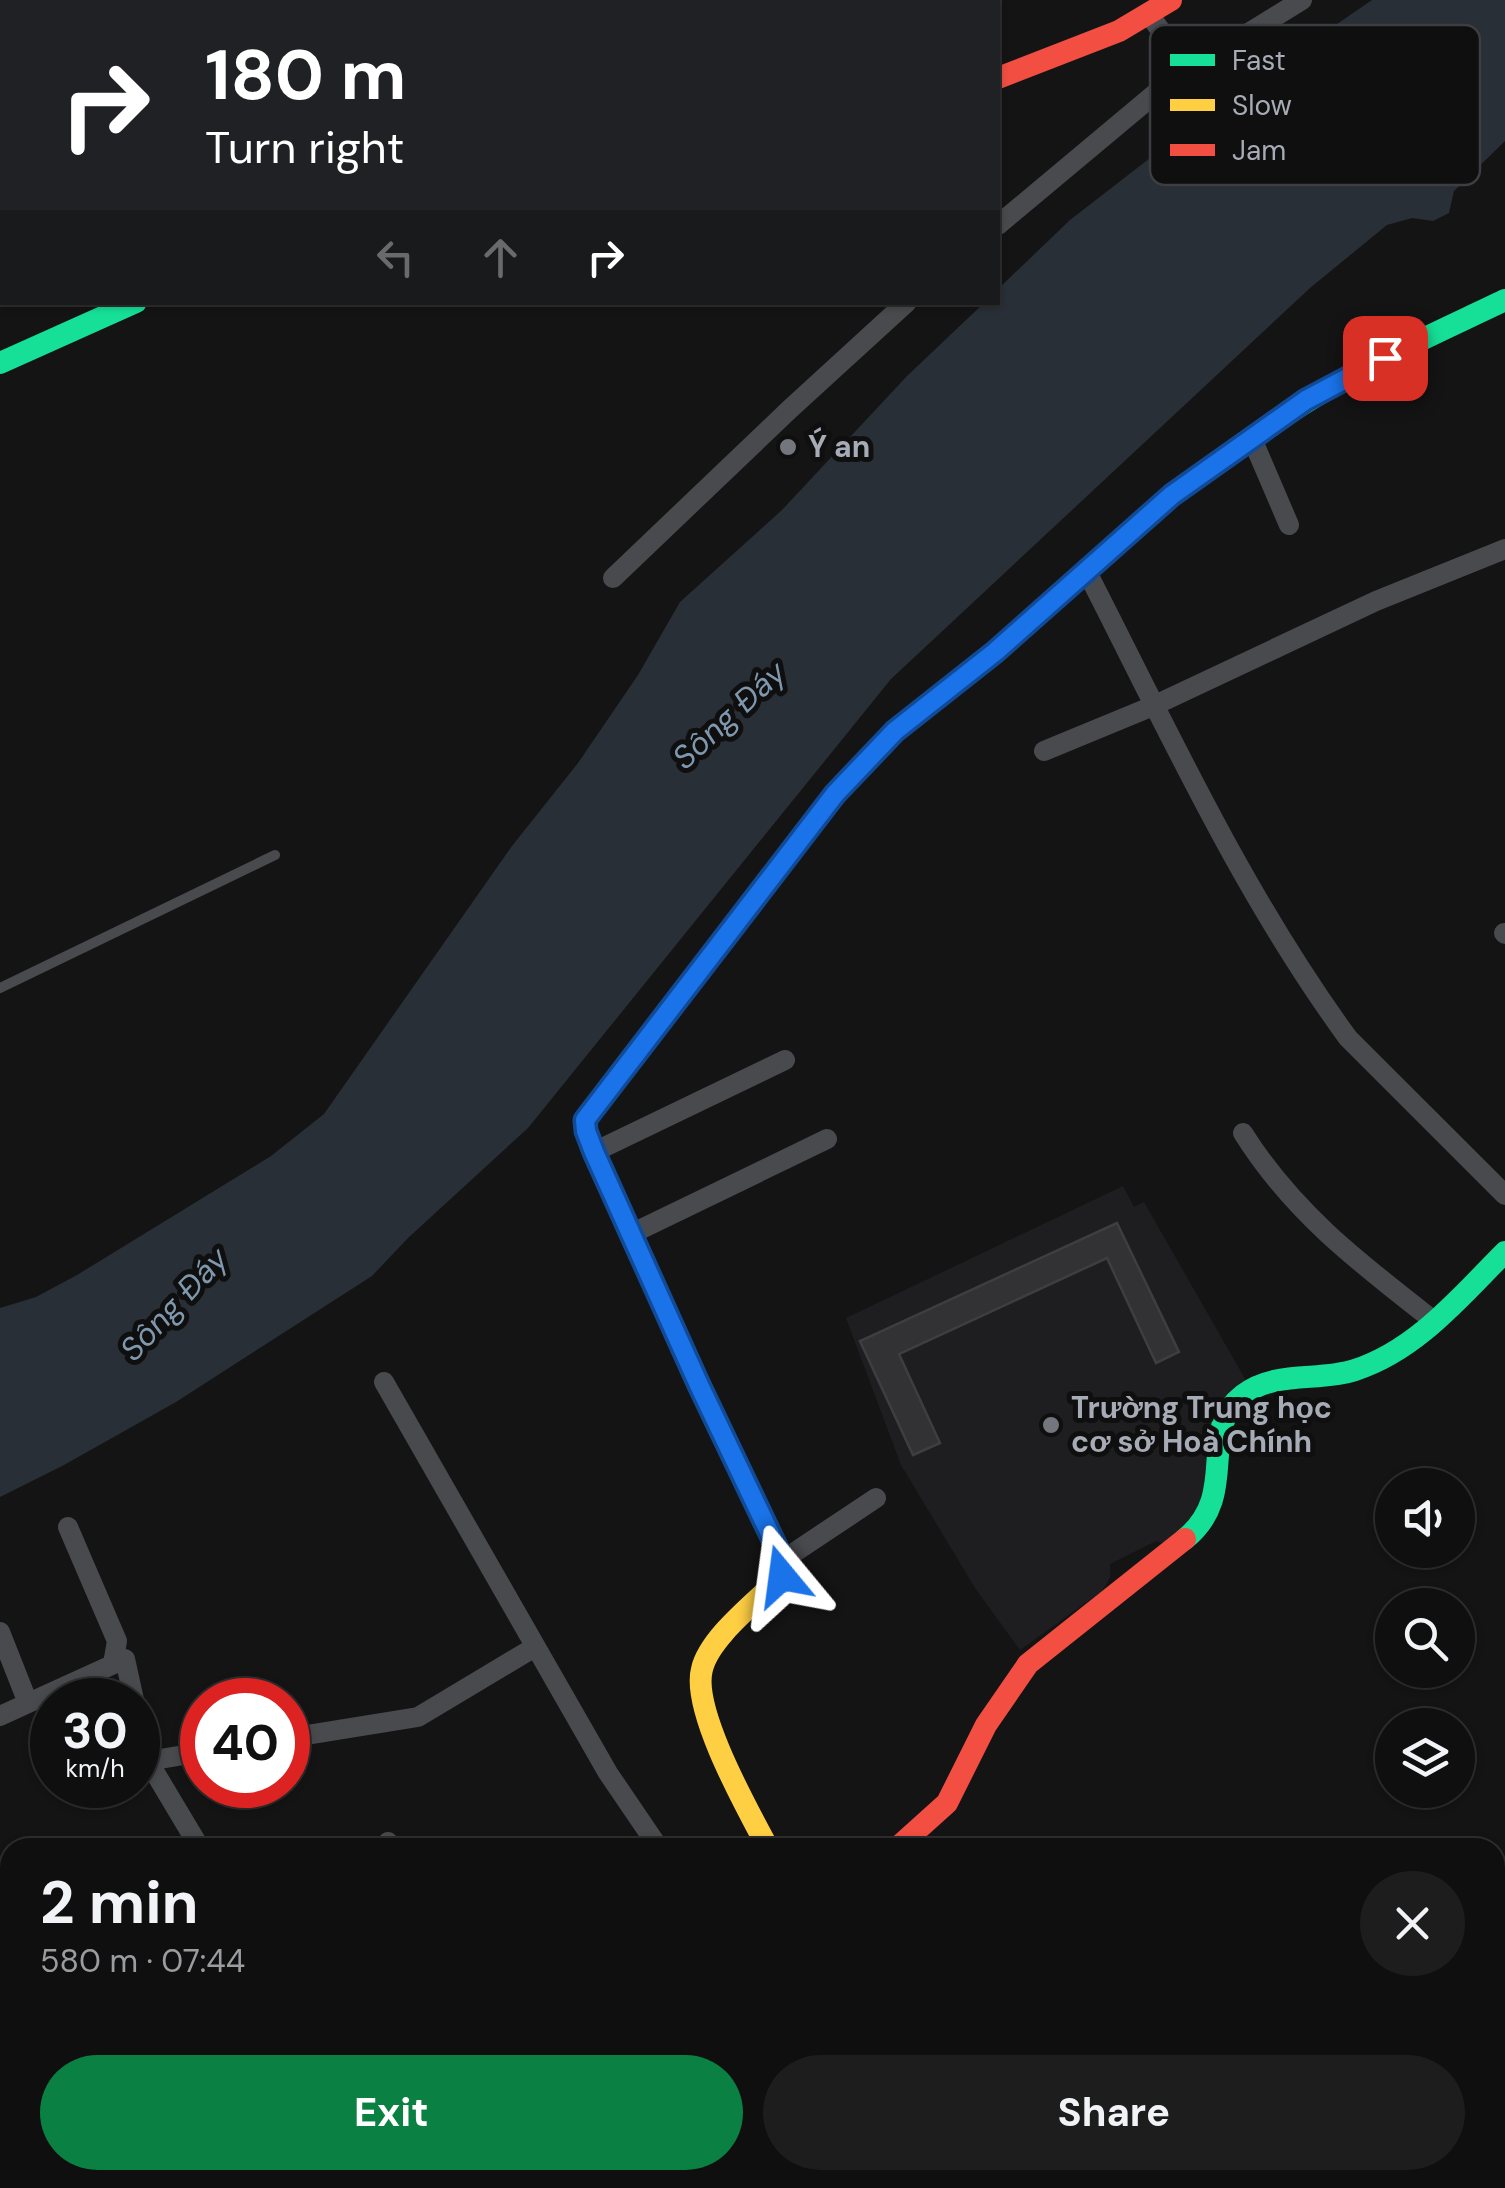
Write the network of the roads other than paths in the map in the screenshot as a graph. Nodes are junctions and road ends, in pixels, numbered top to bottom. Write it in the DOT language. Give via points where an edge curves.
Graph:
graph roads {
  1 [pos="1170,0"];
  2 [pos="1302,0"];
  3 [pos="1148,14"];
  4 [pos="1158,25"];
  5 [pos="1261,25"];
  6 [pos="1000,77"];
  7 [pos="1150,98"];
  8 [pos="1000,223"];
  9 [pos="1505,300"];
  10 [pos="129,305"];
  11 [pos="905,305"];
  12 [pos="0,364"];
  13 [pos="1252,441"];
  14 [pos="1290,524"];
  15 [pos="1505,550"];
  16 [pos="1086,570"];
  17 [pos="613,578"];
  18 [pos="1153,706"];
  19 [pos="1044,751"];
  20 [pos="275,855"];
  21 [pos="0,988"];
  22 [pos="785,1060"];
  23 [pos="1243,1133"];
  24 [pos="827,1139"];
  25 [pos="594,1152"];
  26 [pos="1505,1194"];
  27 [pos="633,1233"];
  28 [pos="1505,1252"];
  29 [pos="1434,1322"];
  30 [pos="384,1382"];
  31 [pos="876,1498"];
  32 [pos="68,1527"];
  33 [pos="783,1560"];
  34 [pos="0,1632"];
  35 [pos="535,1648"];
  36 [pos="113,1664"];
  37 [pos="129,1678"];
  38 [pos="28,1703"];
  39 [pos="0,1716"];
  40 [pos="310,1734"];
  41 [pos="160,1782"];
  42 [pos="194,1838"];
  43 [pos="651,1838"];
  44 [pos="763,1838"];
  45 [pos="909,1838"];
  1 -- 3 [label="street"];
  2 -- 5 [label="street"];
  3 -- 4 [label="street"];
  3 -- 6 [label="street"];
  7 -- 8 [label="street"];
  9 -- 13 [label="street" via="1341,380"];
  10 -- 12 [label="street"];
  11 -- 17 [label="street"];
  13 -- 14 [label="street"];
  13 -- 16 [label="street" via="1172,495"];
  15 -- 18 [label="street" via="1328,622"];
  16 -- 18 [label="street"];
  16 -- 25 [label="street" via="895,731 835,794 588,1116 584,1126"];
  18 -- 19 [label="street"];
  18 -- 26 [label="street" via="1255,892 1348,1038"];
  20 -- 21 [label="lane"];
  22 -- 25 [label="street"];
  23 -- 29 [label="street" via="1269,1174 1314,1222"];
  24 -- 27 [label="street"];
  25 -- 27 [label="street"];
  27 -- 33 [label="street"];
  28 -- 29 [label="street"];
  29 -- 45 [label="street" via="1372,1363 1257,1386 1227,1411 1217,1492 1202,1524 1028,1664 986,1725 947,1803"];
  30 -- 35 [label="street"];
  31 -- 33 [label="street"];
  32 -- 36 [label="street" via="117,1641"];
  33 -- 44 [label="street" via="782,1576 701,1670 701,1691 731,1778"];
  34 -- 38 [label="street"];
  35 -- 40 [label="street" via="418,1717"];
  35 -- 43 [label="street"];
  36 -- 37 [label="street" via="125,1659"];
  36 -- 38 [label="street"];
  38 -- 39 [label="street"];
  41 -- 42 [label="street"];
}
